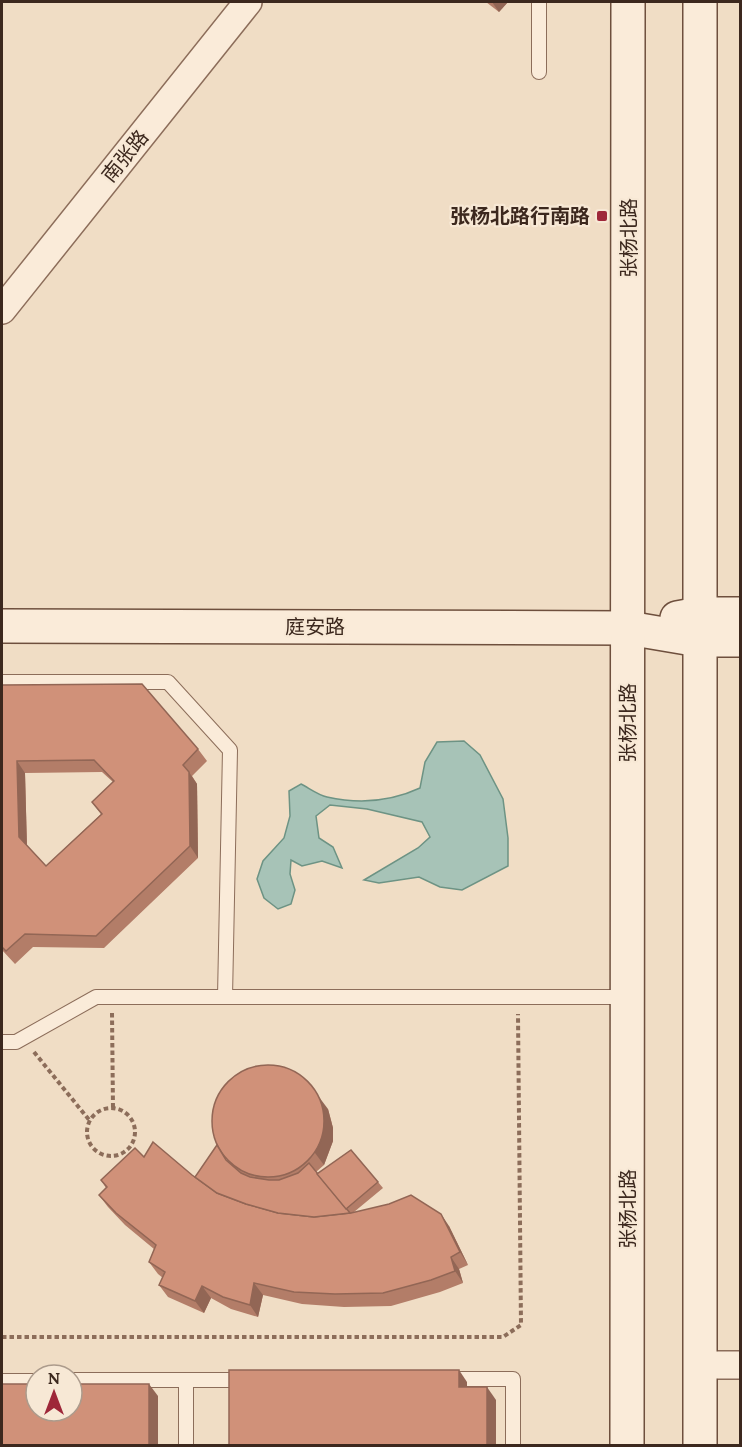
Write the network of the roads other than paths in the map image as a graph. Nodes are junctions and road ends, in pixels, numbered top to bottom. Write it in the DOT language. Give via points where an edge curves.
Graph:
graph roads {
  1 [pos="248,2"];
  2 [pos="539,2"];
  3 [pos="628,2"];
  4 [pos="700,2"];
  5 [pos="539,72"];
  6 [pos="2,310"];
  7 [pos="741,614"];
  8 [pos="2,626"];
  9 [pos="699,627"];
  10 [pos="628,628"];
  11 [pos="741,640"];
  12 [pos="2,682"];
  13 [pos="628,997"];
  14 [pos="225,998"];
  15 [pos="2,1042"];
  16 [pos="700,1365"];
  17 [pos="741,1365"];
  18 [pos="432,1379"];
  19 [pos="84,1380"];
  20 [pos="186,1380"];
  21 [pos="256,1380"];
  22 [pos="2,1381"];
  23 [pos="24,1381"];
  24 [pos="186,1446"];
  25 [pos="513,1446"];
  26 [pos="627,1446"];
  27 [pos="700,1446"];
  1 -- 6 [label="street, 南张路"];
  2 -- 5 [label="lane"];
  3 -- 10 [label="main road, 张杨北路"];
  4 -- 9 [label="main road"];
  7 -- 9 [label="main road, 庭安路"];
  8 -- 10 [label="main road, 庭安路"];
  9 -- 10 [label="main road, 庭安路"];
  9 -- 11 [label="main road, 庭安路"];
  9 -- 16 [label="main road"];
  10 -- 13 [label="main road, 张杨北路"];
  12 -- 14 [label="lane" via="168,682 230,750"];
  13 -- 14 [label="lane"];
  13 -- 26 [label="main road, 张杨北路"];
  14 -- 15 [label="lane" via="96,997 16,1042"];
  16 -- 17 [label="street"];
  16 -- 27 [label="main road"];
  18 -- 25 [label="lane" via="513,1379"];
  19 -- 20 [label="lane"];
  20 -- 21 [label="lane"];
  20 -- 24 [label="lane"];
  22 -- 23 [label="lane"];
}
